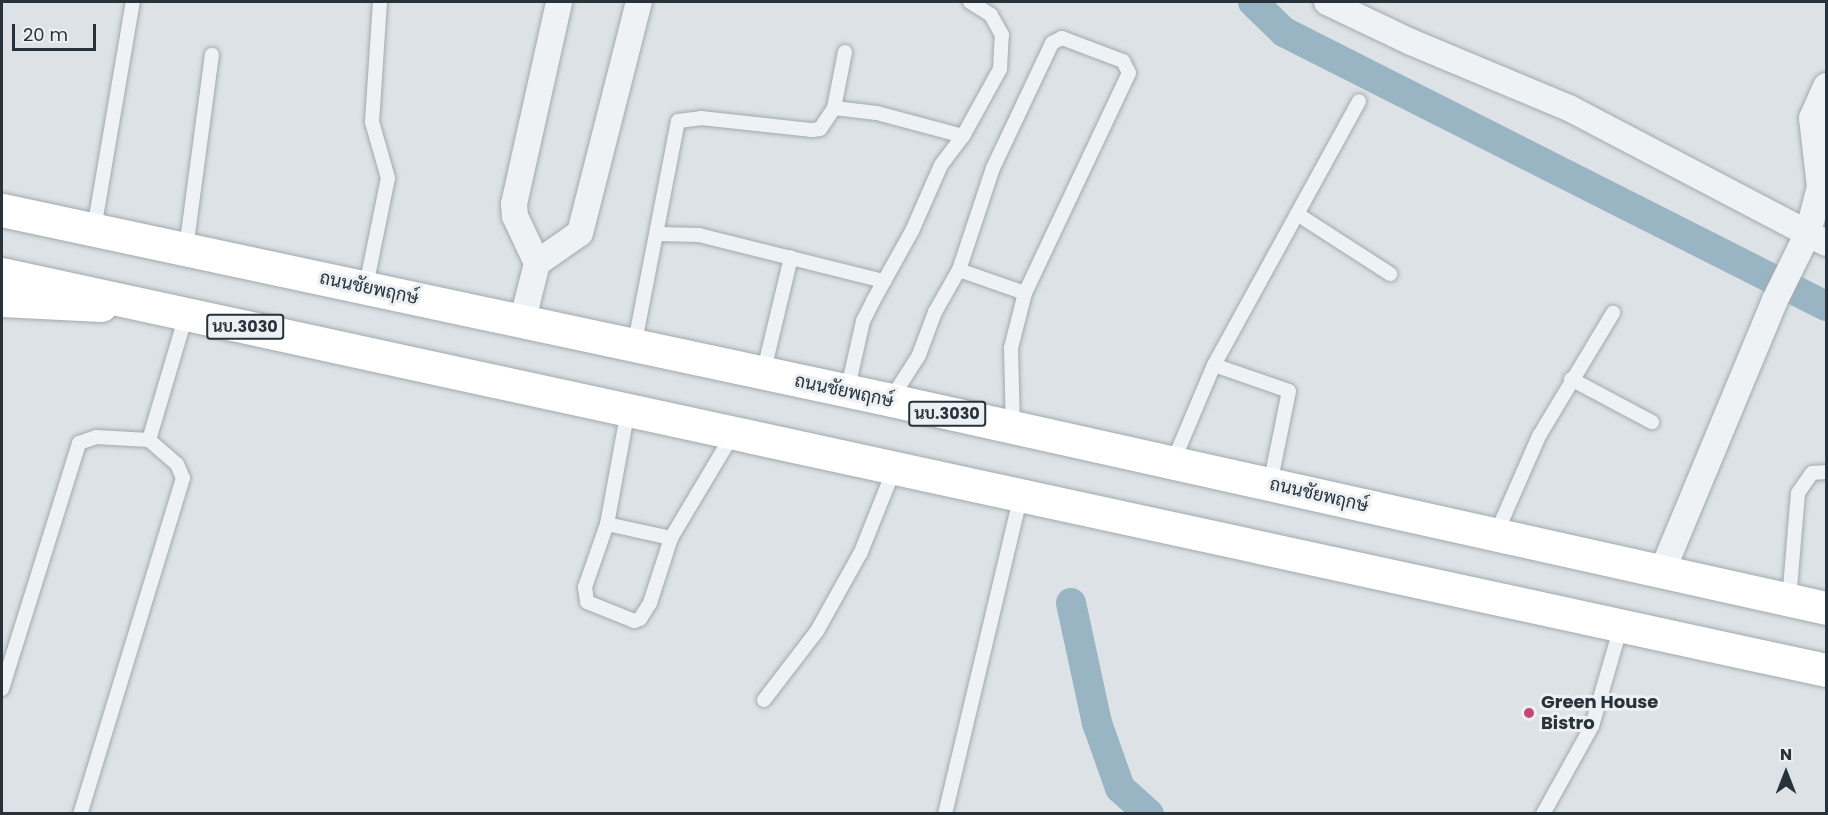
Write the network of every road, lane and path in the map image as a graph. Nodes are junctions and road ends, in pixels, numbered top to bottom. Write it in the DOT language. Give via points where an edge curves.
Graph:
graph roads {
  1 [pos="133,2"];
  2 [pos="380,2"];
  3 [pos="559,2"];
  4 [pos="639,2"];
  5 [pos="970,2"];
  6 [pos="1327,2"];
  7 [pos="845,52"];
  8 [pos="212,55"];
  9 [pos="1827,86"];
  10 [pos="1359,101"];
  11 [pos="834,108"];
  12 [pos="963,136"];
  13 [pos="1823,184"];
  14 [pos="2,195"];
  15 [pos="2,210"];
  16 [pos="1297,214"];
  17 [pos="80,226"];
  18 [pos="658,234"];
  19 [pos="1811,242"];
  20 [pos="186,249"];
  21 [pos="791,257"];
  22 [pos="537,263"];
  23 [pos="959,270"];
  24 [pos="2,274"];
  25 [pos="1390,274"];
  26 [pos="884,281"];
  27 [pos="366,286"];
  28 [pos="1025,293"];
  29 [pos="2,300"];
  30 [pos="154,308"];
  31 [pos="1613,313"];
  32 [pos="186,315"];
  33 [pos="522,323"];
  34 [pos="634,347"];
  35 [pos="1214,365"];
  36 [pos="763,375"];
  37 [pos="1572,379"];
  38 [pos="847,392"];
  39 [pos="891,400"];
  40 [pos="628,410"];
  41 [pos="1652,422"];
  42 [pos="1013,429"];
  43 [pos="734,432"];
  44 [pos="149,440"];
  45 [pos="1173,464"];
  46 [pos="895,467"];
  47 [pos="1827,472"];
  48 [pos="1270,484"];
  49 [pos="1021,495"];
  50 [pos="607,524"];
  51 [pos="1496,536"];
  52 [pos="671,538"];
  53 [pos="1661,574"];
  54 [pos="1789,600"];
  55 [pos="1827,608"];
  56 [pos="1622,624"];
  57 [pos="1827,670"];
  58 [pos="2,689"];
  59 [pos="764,700"];
  60 [pos="81,813"];
  61 [pos="945,813"];
  62 [pos="1543,813"];
  1 -- 17 [label="lane"];
  2 -- 27 [label="lane" via="372,122 388,178"];
  3 -- 22 [label="street" via="514,204 515,216"];
  4 -- 22 [label="street" via="580,233"];
  5 -- 12 [label="lane" via="991,15 1002,35 1003,51 1000,69"];
  6 -- 19 [label="street" via="1569,108"];
  7 -- 11 [label="lane"];
  8 -- 20 [label="lane"];
  9 -- 13 [label="street" via="1812,118"];
  10 -- 16 [label="lane"];
  11 -- 12 [label="lane" via="877,113"];
  11 -- 18 [label="lane" via="820,129 812,130 701,118 678,121 658,209"];
  12 -- 26 [label="lane" via="941,165"];
  13 -- 19 [label="street"];
  14 -- 17 [label="main road"];
  15 -- 17 [label="main road, ถนนชัยพฤกษ์ / นบ.3030"];
  16 -- 25 [label="lane"];
  16 -- 35 [label="lane"];
  17 -- 20 [label="main road, ถนนชัยพฤกษ์ / นบ.3030"];
  18 -- 21 [label="lane" via="699,235"];
  18 -- 34 [label="lane"];
  19 -- 53 [label="street" via="1774,300"];
  20 -- 27 [label="main road, ถนนชัยพฤกษ์ / นบ.3030"];
  21 -- 26 [label="lane"];
  21 -- 36 [label="lane"];
  22 -- 33 [label="street"];
  23 -- 28 [label="lane"];
  23 -- 28 [label="lane" via="993,168 1052,43 1062,38 1124,61 1129,74"];
  23 -- 39 [label="lane" via="935,312 919,355"];
  24 -- 30 [label="main road, นบ.3030"];
  26 -- 38 [label="lane" via="863,321"];
  27 -- 33 [label="main road, ถนนชัยพฤกษ์ / นบ.3030"];
  28 -- 42 [label="lane" via="1011,348"];
  29 -- 30 [label="main road"];
  30 -- 32 [label="main road, นบ.3030"];
  31 -- 37 [label="lane"];
  32 -- 40 [label="main road, นบ.3030"];
  32 -- 44 [label="lane"];
  33 -- 34 [label="main road, ถนนชัยพฤกษ์ / นบ.3030"];
  34 -- 36 [label="main road, ถนนชัยพฤกษ์ / นบ.3030"];
  35 -- 45 [label="lane"];
  35 -- 48 [label="lane" via="1289,391"];
  36 -- 38 [label="main road, ถนนชัยพฤกษ์ / นบ.3030"];
  37 -- 41 [label="lane"];
  37 -- 51 [label="lane" via="1539,436"];
  38 -- 39 [label="main road, ถนนชัยพฤกษ์ / นบ.3030"];
  39 -- 42 [label="main road, ถนนชัยพฤกษ์ / นบ.3030"];
  40 -- 43 [label="main road, นบ.3030"];
  40 -- 50 [label="lane"];
  42 -- 45 [label="main road, ถนนชัยพฤกษ์ / นบ.3030"];
  43 -- 46 [label="main road, นบ.3030"];
  43 -- 52 [label="lane"];
  44 -- 58 [label="lane" via="96,437 79,443"];
  44 -- 60 [label="lane" via="177,464 183,478"];
  45 -- 48 [label="main road, ถนนชัยพฤกษ์ / นบ.3030"];
  46 -- 49 [label="main road, นบ.3030"];
  46 -- 59 [label="lane" via="861,552 817,631"];
  47 -- 54 [label="lane" via="1812,472 1798,493"];
  48 -- 51 [label="main road, ถนนชัยพฤกษ์ / นบ.3030"];
  49 -- 56 [label="main road, นบ.3030"];
  49 -- 61 [label="lane"];
  50 -- 52 [label="lane"];
  50 -- 52 [label="lane" via="588,575 587,602 633,621 640,619 650,603"];
  51 -- 53 [label="main road, ถนนชัยพฤกษ์ / นบ.3030"];
  53 -- 54 [label="main road, ถนนชัยพฤกษ์ / นบ.3030"];
  54 -- 55 [label="main road, ถนนชัยพฤกษ์ / นบ.3030"];
  56 -- 57 [label="main road, นบ.3030"];
  56 -- 62 [label="lane" via="1592,726"];
}
